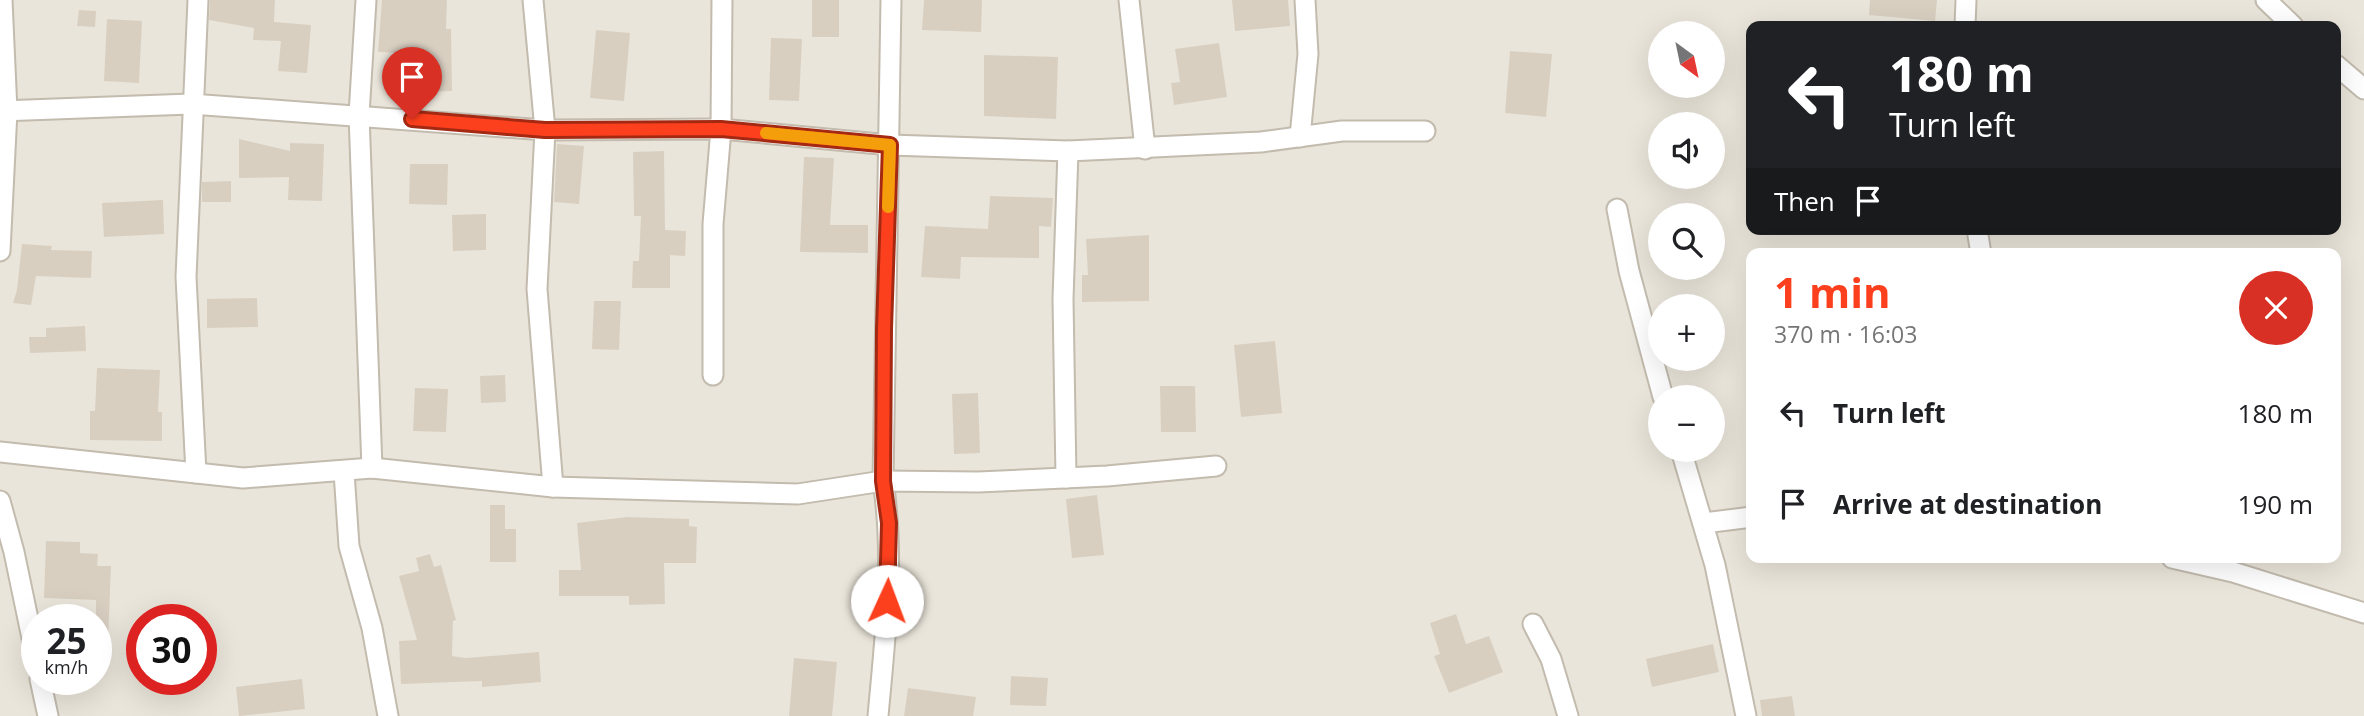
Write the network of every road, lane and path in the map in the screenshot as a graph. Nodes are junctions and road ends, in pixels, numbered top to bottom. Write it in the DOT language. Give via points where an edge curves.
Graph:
graph roads {
  1 [pos="2,0"];
  2 [pos="198,0"];
  3 [pos="366,0"];
  4 [pos="533,0"];
  5 [pos="722,0"];
  6 [pos="891,0"];
  7 [pos="1129,0"];
  8 [pos="1305,0"];
  9 [pos="1966,0"];
  10 [pos="2266,0"];
  11 [pos="1965,21"];
  12 [pos="2288,21"];
  13 [pos="2341,69"];
  14 [pos="2364,89"];
  15 [pos="191,104"];
  16 [pos="3,111"];
  17 [pos="359,115"];
  18 [pos="721,129"];
  19 [pos="545,130"];
  20 [pos="1425,131"];
  21 [pos="1300,137"];
  22 [pos="890,145"];
  23 [pos="1145,149"];
  24 [pos="1068,151"];
  25 [pos="1617,209"];
  26 [pos="0,251"];
  27 [pos="713,375"];
  28 [pos="1660,385"];
  29 [pos="0,452"];
  30 [pos="1685,462"];
  31 [pos="1216,466"];
  32 [pos="372,468"];
  33 [pos="344,472"];
  34 [pos="197,473"];
  35 [pos="1066,478"];
  36 [pos="883,481"];
  37 [pos="553,487"];
  38 [pos="0,501"];
  39 [pos="1746,518"];
  40 [pos="1704,523"];
  41 [pos="2194,563"];
  42 [pos="25,604"];
  43 [pos="2364,613"];
  44 [pos="1533,624"];
  45 [pos="43,695"];
  46 [pos="48,716"];
  47 [pos="388,716"];
  48 [pos="878,716"];
  49 [pos="1568,716"];
  50 [pos="1746,716"];
  1 -- 16 [label="street"];
  2 -- 15 [label="street"];
  3 -- 17 [label="street"];
  4 -- 19 [label="street"];
  5 -- 18 [label="street"];
  6 -- 22 [label="street"];
  7 -- 23 [label="street"];
  8 -- 21 [label="street" via="1308,54"];
  9 -- 11 [label="street"];
  10 -- 12 [label="street"];
  13 -- 14 [label="street"];
  15 -- 16 [label="street"];
  15 -- 17 [label="street"];
  15 -- 34 [label="street" via="186,277"];
  16 -- 26 [label="street"];
  17 -- 19 [label="street"];
  17 -- 32 [label="street"];
  18 -- 19 [label="street"];
  18 -- 22 [label="street"];
  18 -- 27 [label="street" via="713,224"];
  19 -- 37 [label="street" via="537,289"];
  20 -- 21 [label="street" via="1342,131"];
  21 -- 23 [label="street"];
  22 -- 24 [label="street"];
  22 -- 36 [label="street"];
  23 -- 24 [label="street"];
  24 -- 35 [label="street" via="1063,299"];
  25 -- 28 [label="street"];
  29 -- 34 [label="street"];
  30 -- 40 [label="street"];
  31 -- 35 [label="street"];
  32 -- 33 [label="street"];
  32 -- 37 [label="street"];
  33 -- 34 [label="street" via="243,478"];
  33 -- 47 [label="street" via="349,546 372,628"];
  35 -- 36 [label="street"];
  36 -- 37 [label="street" via="798,494"];
  36 -- 48 [label="street" via="889,523"];
  38 -- 42 [label="street"];
  39 -- 40 [label="street"];
  40 -- 50 [label="street"];
  41 -- 43 [label="street"];
  44 -- 49 [label="street" via="1552,659"];
  45 -- 46 [label="street"];
}
